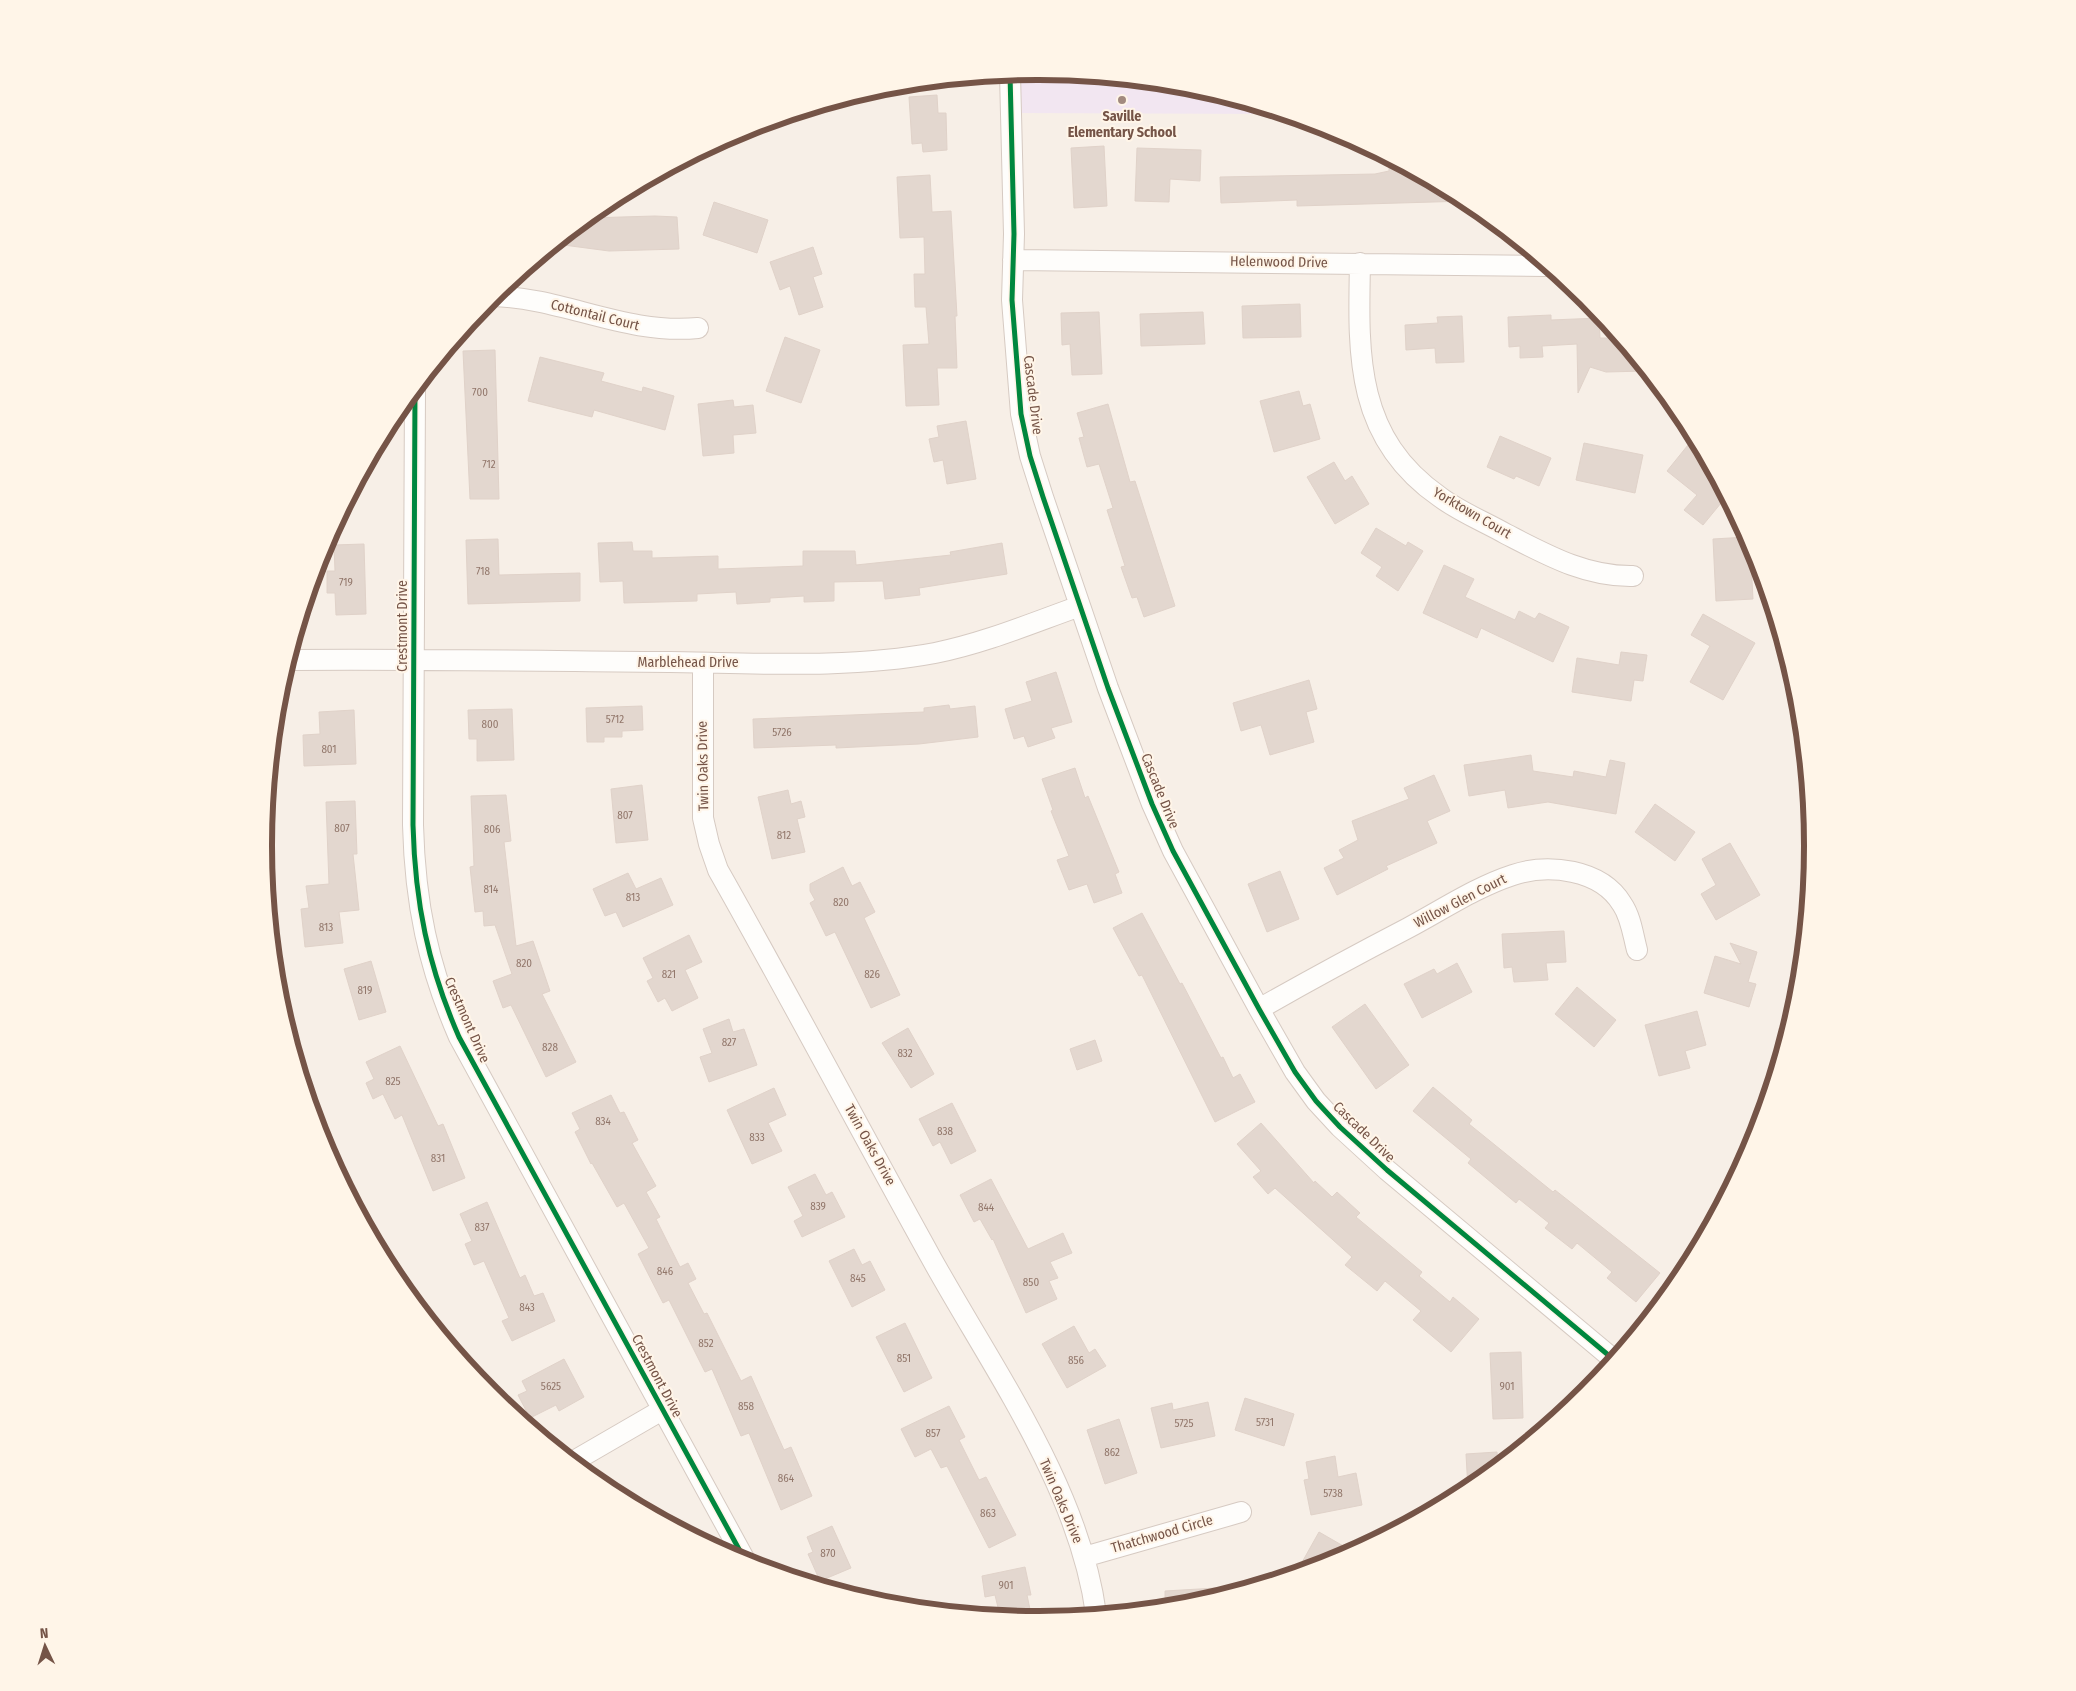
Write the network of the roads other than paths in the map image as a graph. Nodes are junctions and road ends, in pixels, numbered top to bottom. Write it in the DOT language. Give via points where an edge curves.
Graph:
graph roads {
  1 [pos="1010,81"];
  2 [pos="1013,260"];
  3 [pos="1360,263"];
  4 [pos="1538,266"];
  5 [pos="504,297"];
  6 [pos="698,328"];
  7 [pos="415,402"];
  8 [pos="1634,576"];
  9 [pos="1080,606"];
  10 [pos="413,659"];
  11 [pos="296,660"];
  12 [pos="703,663"];
  13 [pos="1636,950"];
  14 [pos="1259,1009"];
  15 [pos="1605,1360"];
  16 [pos="662,1410"];
  17 [pos="579,1458"];
  18 [pos="1241,1512"];
  19 [pos="740,1551"];
  20 [pos="1084,1557"];
  21 [pos="1095,1608"];
  1 -- 2 [label="street, Cascade Drive"];
  2 -- 3 [label="street, Helenwood Drive"];
  2 -- 9 [label="street, Cascade Drive" via="1012,300 1021,414 1030,456"];
  3 -- 4 [label="street, Helenwood Drive"];
  3 -- 8 [label="street, Yorktown Court" via="1358,334 1370,404 1374,419 1389,444 1413,475 1440,498 1550,557 1588,572"];
  5 -- 6 [label="street, Cottontail Court" via="533,300 649,329"];
  7 -- 10 [label="street, Crestmont Drive"];
  9 -- 12 [label="street, Marblehead Drive" via="978,642 935,653 834,662"];
  9 -- 14 [label="street, Cascade Drive" via="1152,804 1173,851"];
  10 -- 11 [label="street, Marblehead Drive"];
  10 -- 12 [label="street, Marblehead Drive"];
  10 -- 16 [label="street, Crestmont Drive" via="414,868 424,931 442,998 459,1037"];
  12 -- 20 [label="street, Twin Oaks Drive" via="703,818 718,870 1032,1436 1064,1502"];
  13 -- 14 [label="street, Willow Glen Court" via="1623,904 1600,882 1584,874 1534,870 1513,874 1466,895"];
  14 -- 15 [label="street, Cascade Drive" via="1295,1072 1340,1127"];
  16 -- 17 [label="street"];
  16 -- 19 [label="street, Crestmont Drive"];
  18 -- 20 [label="street, Thatchwood Circle"];
  20 -- 21 [label="street, Twin Oaks Drive"];
}
